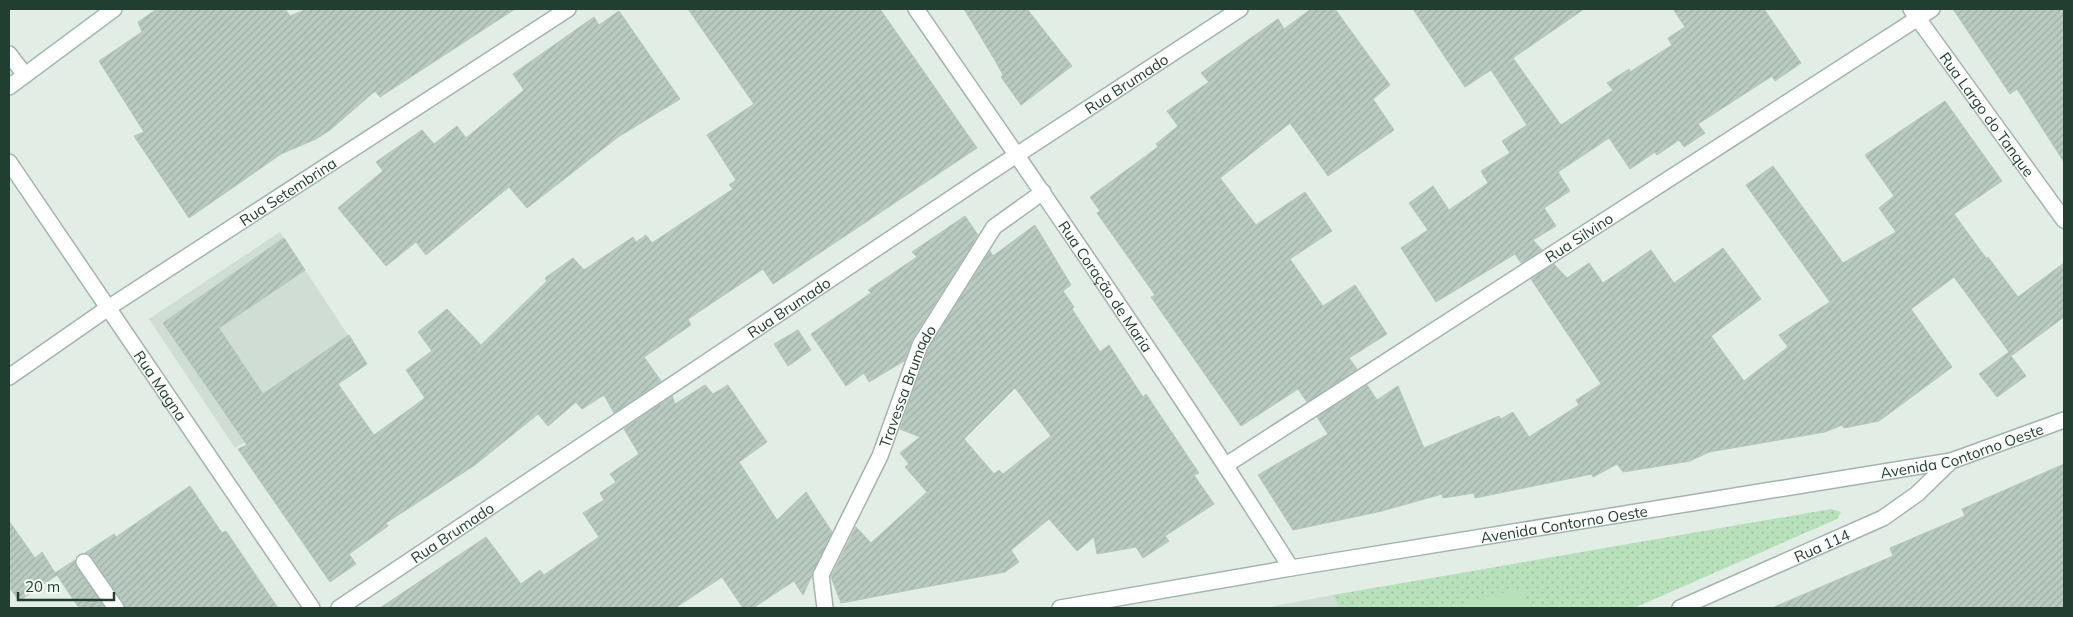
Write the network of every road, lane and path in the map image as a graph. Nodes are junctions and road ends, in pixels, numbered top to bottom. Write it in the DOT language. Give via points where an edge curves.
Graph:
graph roads {
  1 [pos="114,9"];
  2 [pos="568,9"];
  3 [pos="916,9"];
  4 [pos="1240,9"];
  5 [pos="1932,9"];
  6 [pos="1914,14"];
  7 [pos="9,54"];
  8 [pos="25,75"];
  9 [pos="9,87"];
  10 [pos="1017,155"];
  11 [pos="9,162"];
  12 [pos="1042,192"];
  13 [pos="2064,220"];
  14 [pos="108,308"];
  15 [pos="9,377"];
  16 [pos="2064,420"];
  17 [pos="1951,461"];
  18 [pos="1226,465"];
  19 [pos="84,562"];
  20 [pos="1291,568"];
  21 [pos="116,608"];
  22 [pos="312,608"];
  23 [pos="339,608"];
  24 [pos="825,608"];
  25 [pos="1060,608"];
  26 [pos="1680,608"];
  1 -- 8 [label="street"];
  2 -- 14 [label="street, Rua Setembrina"];
  3 -- 10 [label="street, Rua Coração de Maria"];
  4 -- 10 [label="street, Rua Brumado"];
  5 -- 6 [label="street, Rua Silvino"];
  6 -- 13 [label="street, Rua Largo do Tanque"];
  6 -- 18 [label="street, Rua Silvino"];
  7 -- 8 [label="street"];
  8 -- 9 [label="street"];
  10 -- 12 [label="street, Rua Coração de Maria"];
  10 -- 23 [label="street, Rua Brumado"];
  11 -- 14 [label="street, Rua Magna"];
  12 -- 18 [label="street, Rua Coração de Maria"];
  12 -- 24 [label="street, Travessa Brumado" via="994,227 920,344 880,456 821,575"];
  14 -- 15 [label="street, Rua Setembrina"];
  14 -- 22 [label="street, Rua Magna"];
  16 -- 17 [label="street, Avenida Contorno Oeste"];
  17 -- 20 [label="street, Avenida Contorno Oeste"];
  17 -- 26 [label="street, Rua 114" via="1917,494 1883,518"];
  18 -- 20 [label="street, Rua Coração de Maria"];
  19 -- 21 [label="street"];
  20 -- 25 [label="street, Avenida Contorno Oeste"];
}
